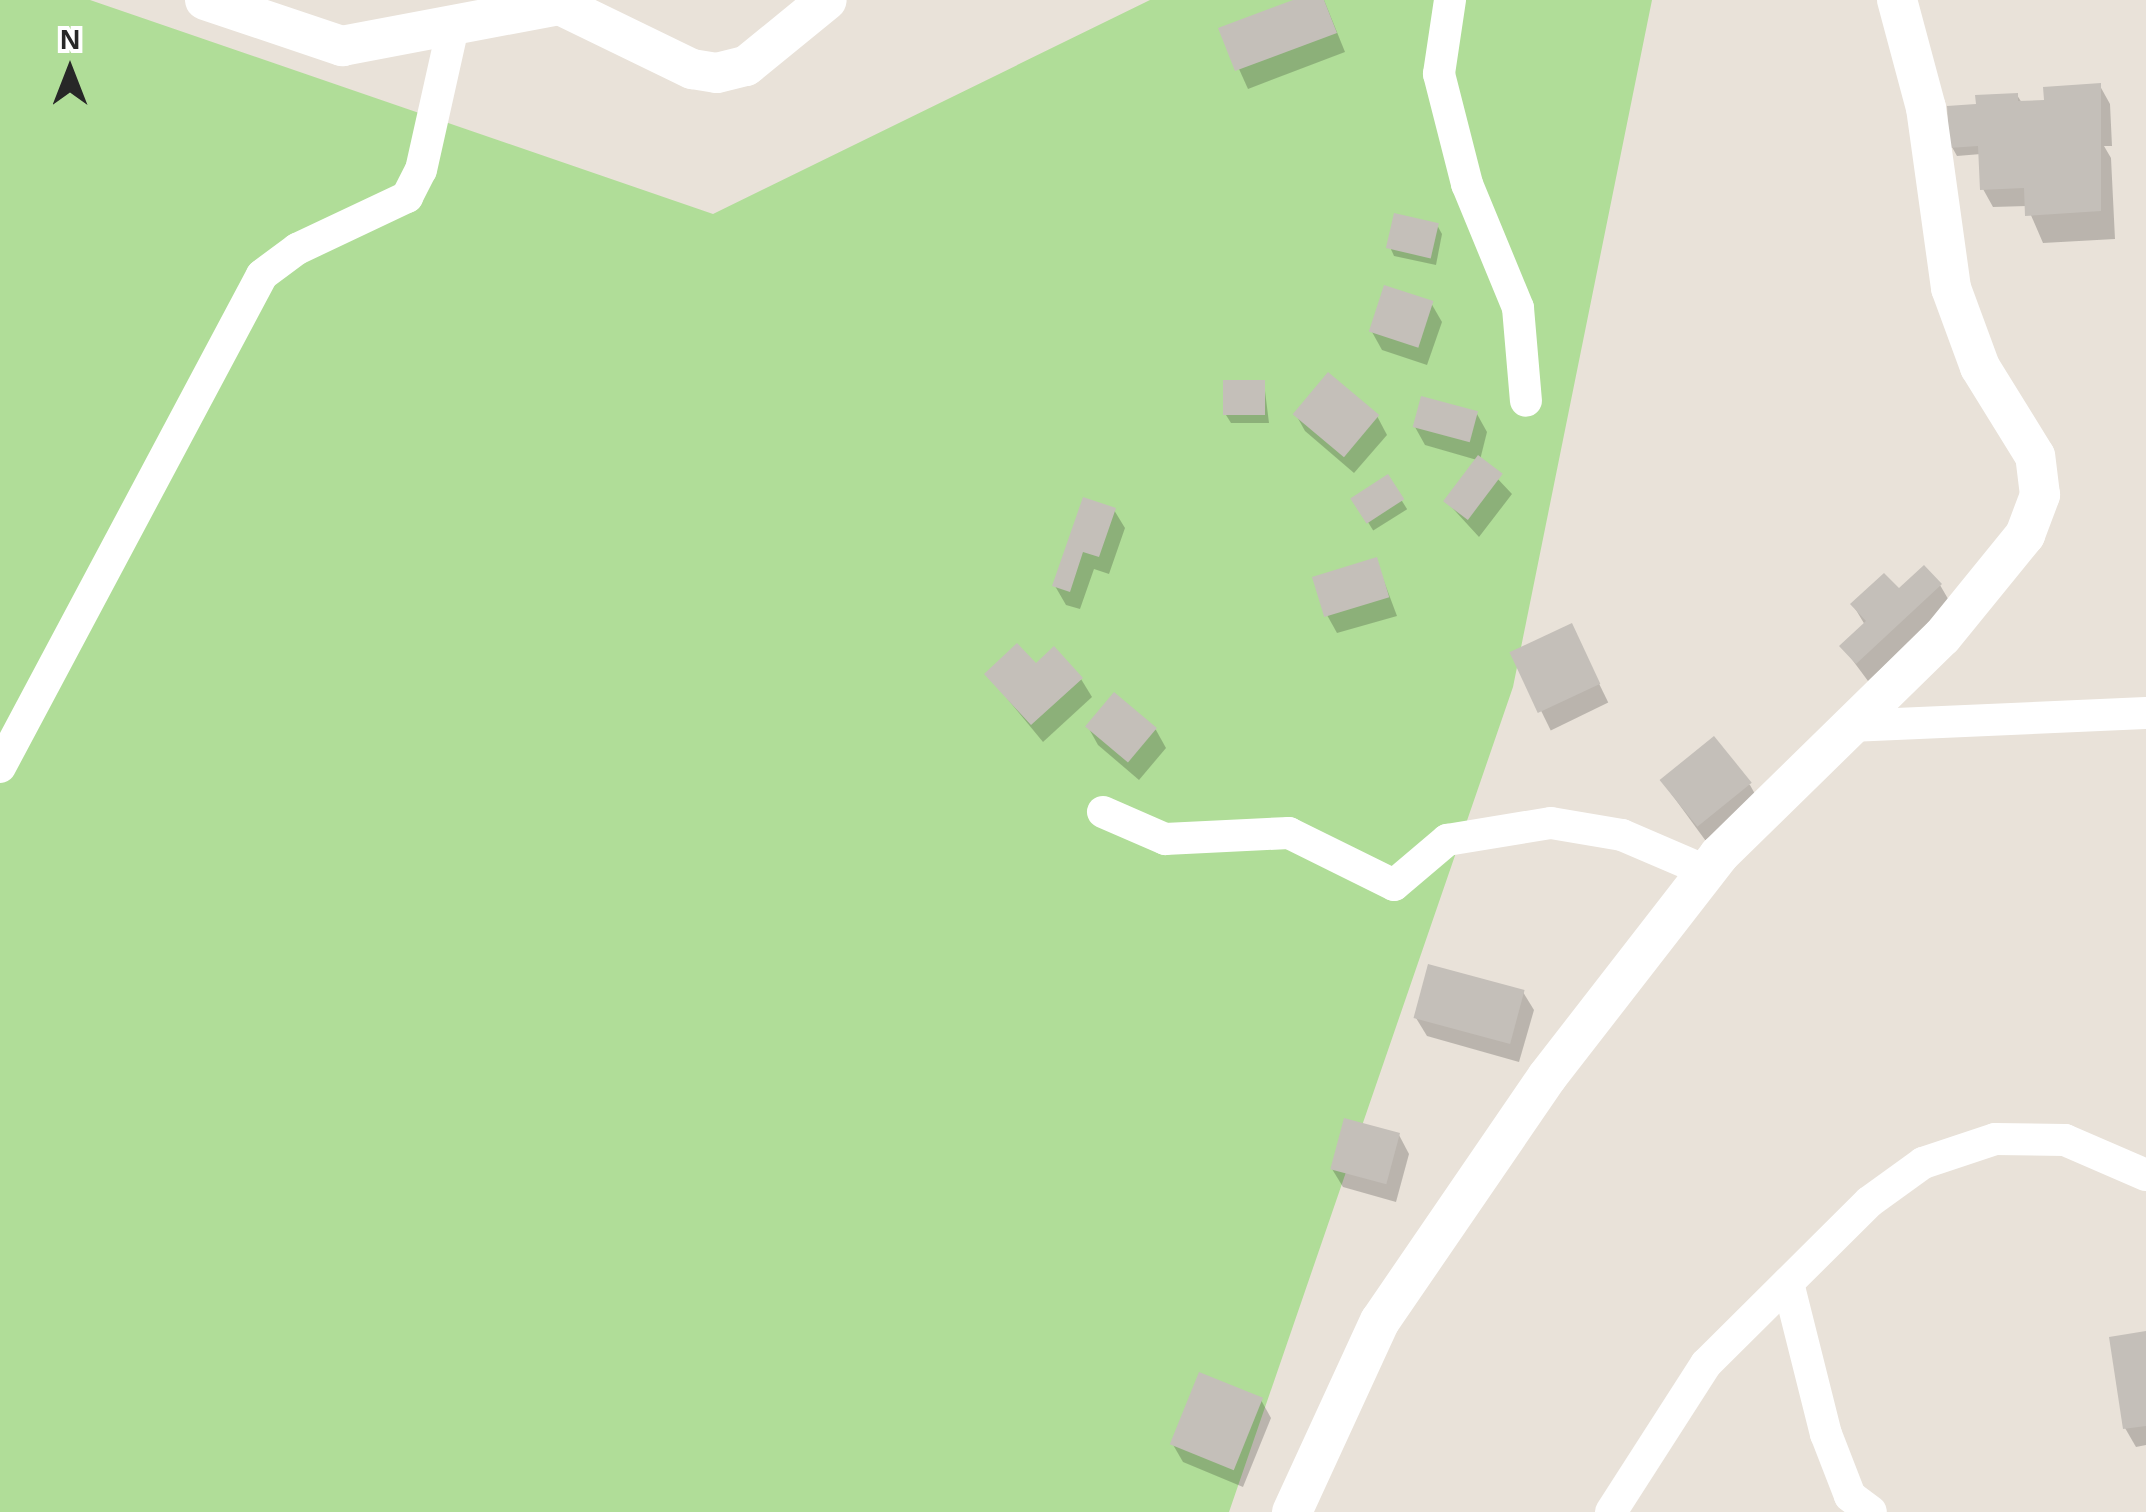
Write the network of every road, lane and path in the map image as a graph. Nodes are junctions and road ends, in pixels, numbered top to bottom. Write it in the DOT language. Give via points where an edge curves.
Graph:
graph roads {
  1 [pos="205,0"];
  2 [pos="827,0"];
  3 [pos="1450,0"];
  4 [pos="1897,0"];
  5 [pos="562,2"];
  6 [pos="452,26"];
  7 [pos="1526,401"];
  8 [pos="2146,713"];
  9 [pos="1850,726"];
  10 [pos="0,767"];
  11 [pos="1103,812"];
  12 [pos="1706,871"];
  13 [pos="2146,1175"];
  14 [pos="1788,1282"];
  15 [pos="1292,1512"];
  16 [pos="1611,1512"];
  17 [pos="1871,1512"];
  1 -- 6 [label="street" via="342,46"];
  2 -- 5 [label="street" via="746,66 718,73 692,69"];
  3 -- 7 [label="street" via="1439,74 1462,168 1518,308"];
  4 -- 9 [label="street" via="1926,108 1952,288 1980,367 2035,456 2040,495 2026,535 1954,622"];
  5 -- 6 [label="street"];
  6 -- 10 [label="street" via="421,170 407,197 297,249 262,276"];
  8 -- 9 [label="street"];
  9 -- 12 [label="street"];
  11 -- 12 [label="street" via="1164,839 1289,834 1394,885 1447,840 1551,823 1622,836"];
  12 -- 15 [label="street" via="1547,1077 1380,1322"];
  13 -- 14 [label="street" via="2066,1140 1994,1138 1923,1163 1869,1202"];
  14 -- 16 [label="street" via="1706,1364"];
  14 -- 17 [label="street" via="1826,1434 1850,1496"];
}
